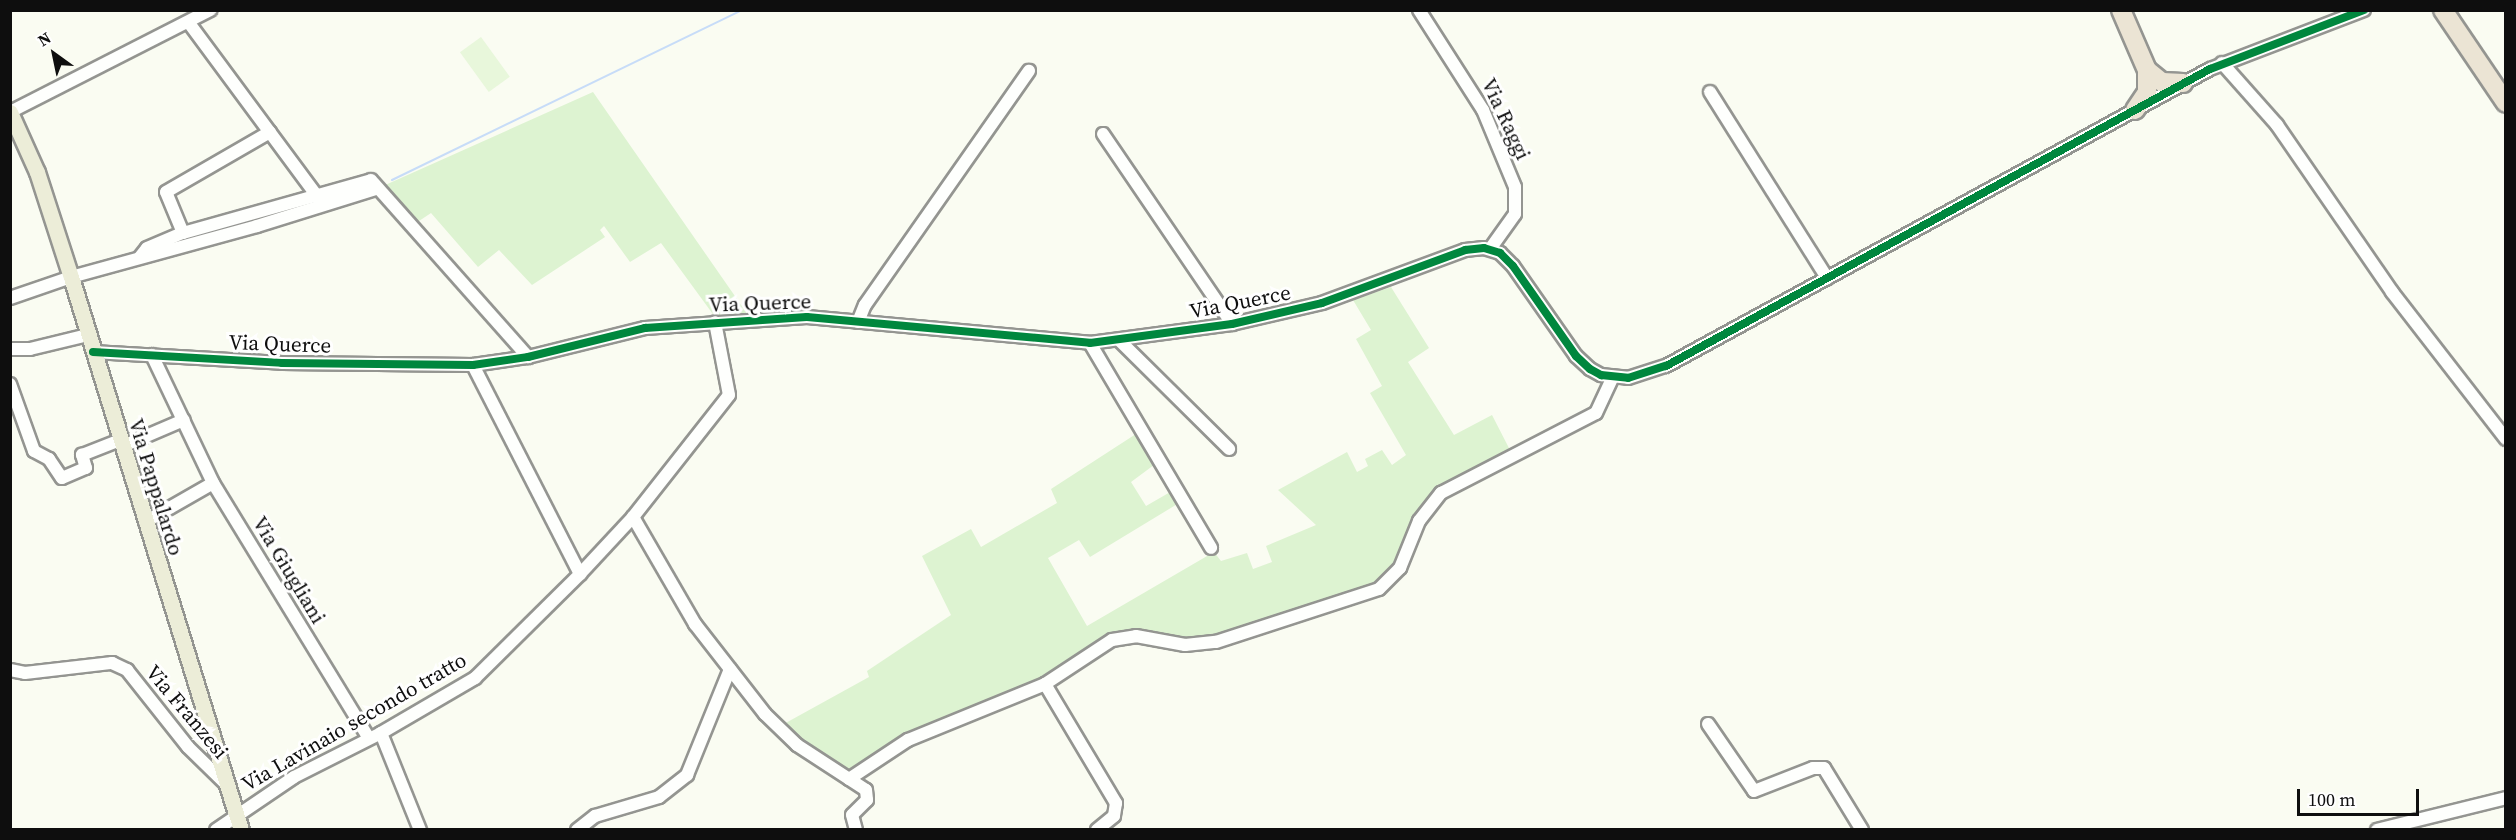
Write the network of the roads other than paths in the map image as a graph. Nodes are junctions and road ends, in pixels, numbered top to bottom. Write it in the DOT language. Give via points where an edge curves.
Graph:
graph roads {
  1 [pos="210,10"];
  2 [pos="1419,10"];
  3 [pos="2121,10"];
  4 [pos="2364,10"];
  5 [pos="2436,10"];
  6 [pos="2443,10"];
  7 [pos="2460,16"];
  8 [pos="189,23"];
  9 [pos="2472,53"];
  10 [pos="2222,63"];
  11 [pos="2147,70"];
  12 [pos="1029,71"];
  13 [pos="2183,83"];
  14 [pos="2505,84"];
  15 [pos="1710,92"];
  16 [pos="2505,103"];
  17 [pos="11,112"];
  18 [pos="2132,112"];
  19 [pos="270,132"];
  20 [pos="1103,134"];
  21 [pos="376,189"];
  22 [pos="316,194"];
  23 [pos="324,206"];
  24 [pos="183,233"];
  25 [pos="1490,249"];
  26 [pos="140,257"];
  27 [pos="71,277"];
  28 [pos="1827,278"];
  29 [pos="10,298"];
  30 [pos="715,322"];
  31 [pos="858,322"];
  32 [pos="1232,324"];
  33 [pos="88,335"];
  34 [pos="1119,340"];
  35 [pos="1090,343"];
  36 [pos="10,349"];
  37 [pos="93,352"];
  38 [pos="152,356"];
  39 [pos="528,357"];
  40 [pos="473,365"];
  41 [pos="1613,377"];
  42 [pos="10,384"];
  43 [pos="184,420"];
  44 [pos="2505,439"];
  45 [pos="122,443"];
  46 [pos="1229,448"];
  47 [pos="213,483"];
  48 [pos="633,517"];
  49 [pos="145,522"];
  50 [pos="1210,548"];
  51 [pos="580,574"];
  52 [pos="730,669"];
  53 [pos="10,670"];
  54 [pos="1045,684"];
  55 [pos="1708,724"];
  56 [pos="375,735"];
  57 [pos="849,779"];
  58 [pos="227,785"];
  59 [pos="2505,798"];
  60 [pos="236,814"];
  61 [pos="2392,828"];
  62 [pos="216,830"];
  63 [pos="241,830"];
  64 [pos="420,830"];
  65 [pos="577,830"];
  66 [pos="856,830"];
  67 [pos="1097,830"];
  68 [pos="1862,830"];
  69 [pos="2377,830"];
  1 -- 8 [label="street"];
  2 -- 25 [label="street, Via Raggi" via="1483,110 1515,187 1515,214"];
  3 -- 11 [label="highway"];
  4 -- 10 [label="street"];
  5 -- 9 [label="highway"];
  6 -- 9 [label="highway"];
  7 -- 14 [label="highway"];
  8 -- 17 [label="street"];
  8 -- 19 [label="street"];
  9 -- 16 [label="highway"];
  10 -- 13 [label="street"];
  10 -- 44 [label="street" via="2277,126 2392,292"];
  11 -- 13 [label="highway" via="2162,81"];
  11 -- 18 [label="highway" via="2147,92"];
  12 -- 31 [label="street"];
  13 -- 18 [label="street"];
  15 -- 28 [label="street"];
  17 -- 27 [label="main road, Via Pappalardo" via="37,172"];
  18 -- 28 [label="street"];
  19 -- 22 [label="street"];
  19 -- 24 [label="street" via="166,192"];
  20 -- 32 [label="street"];
  21 -- 22 [label="street" via="375,183 366,180"];
  21 -- 23 [label="street"];
  21 -- 39 [label="street"];
  22 -- 23 [label="street"];
  22 -- 24 [label="street"];
  23 -- 26 [label="street"];
  24 -- 26 [label="street" via="147,248"];
  25 -- 32 [label="street, Via Querce" via="1465,250 1322,303"];
  25 -- 41 [label="street" via="1514,266 1576,356 1590,369"];
  26 -- 27 [label="street"];
  27 -- 29 [label="street"];
  27 -- 33 [label="main road, Via Pappalardo"];
  28 -- 41 [label="street" via="1666,366 1642,376"];
  30 -- 31 [label="street, Via Querce" via="807,317"];
  30 -- 39 [label="street, Via Querce" via="645,328"];
  30 -- 48 [label="street, Via Lavinaio secondo tratto" via="729,395"];
  31 -- 35 [label="street, Via Querce"];
  32 -- 34 [label="street, Via Querce"];
  33 -- 36 [label="street" via="30,349"];
  33 -- 37 [label="main road, Via Pappalardo"];
  34 -- 35 [label="street, Via Querce"];
  34 -- 46 [label="street"];
  35 -- 50 [label="street"];
  37 -- 38 [label="street, Via Querce"];
  37 -- 45 [label="main road, Via Pappalardo"];
  38 -- 40 [label="street, Via Querce" via="282,363"];
  38 -- 43 [label="street, Via Giugliani"];
  39 -- 40 [label="street, Via Querce"];
  40 -- 51 [label="street"];
  41 -- 54 [label="street" via="1596,413 1441,493 1419,521 1400,568 1379,589 1216,642 1185,645 1136,636 1112,640"];
  42 -- 45 [label="street" via="34,451 50,459 62,478 86,468 82,455"];
  43 -- 45 [label="street"];
  43 -- 47 [label="street, Via Giugliani"];
  45 -- 49 [label="main road, Via Pappalardo"];
  47 -- 49 [label="street"];
  47 -- 56 [label="street, Via Giugliani"];
  48 -- 51 [label="street, Via Lavinaio secondo tratto"];
  48 -- 52 [label="street" via="696,624"];
  49 -- 58 [label="main road, Via Pappalardo"];
  51 -- 56 [label="street, Via Lavinaio secondo tratto" via="475,678"];
  52 -- 57 [label="street" via="782,733"];
  52 -- 65 [label="street" via="687,775 659,797 595,816"];
  53 -- 58 [label="street, Via Franzesi" via="25,673 112,663 127,670 188,747"];
  54 -- 57 [label="street" via="908,740"];
  54 -- 67 [label="street" via="1116,803 1114,816"];
  55 -- 68 [label="street" via="1754,791 1813,768 1824,768"];
  56 -- 60 [label="street, Via Lavinaio secondo tratto"];
  56 -- 64 [label="street, Via Giugliani"];
  57 -- 66 [label="street" via="868,794 852,815"];
  58 -- 60 [label="main road, Via Pappalardo"];
  59 -- 61 [label="street"];
  60 -- 62 [label="street, Via Lavinaio secondo tratto"];
  60 -- 63 [label="main road, Via Pappalardo"];
  61 -- 69 [label="street"];
}
